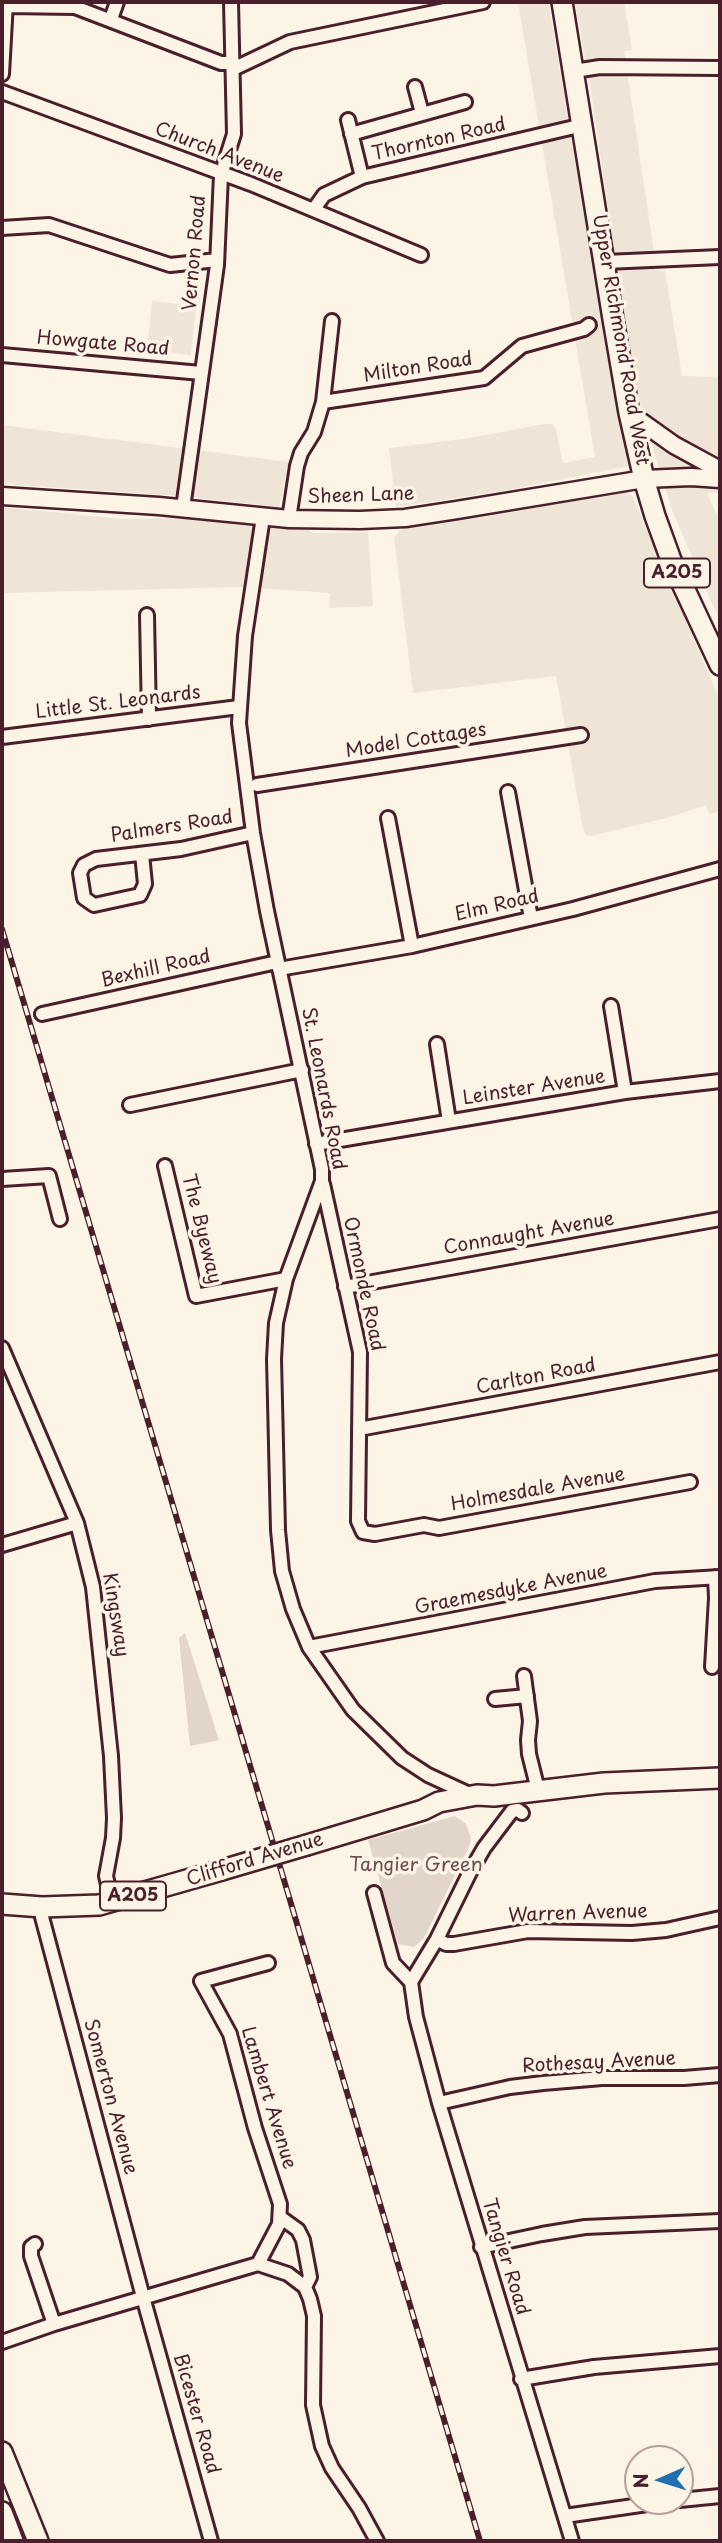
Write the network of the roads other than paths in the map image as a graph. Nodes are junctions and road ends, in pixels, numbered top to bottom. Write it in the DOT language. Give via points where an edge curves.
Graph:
graph roads {
  1 [pos="117,2"];
  2 [pos="231,2"];
  3 [pos="483,2"];
  4 [pos="562,2"];
  5 [pos="6,4"];
  6 [pos="111,19"];
  7 [pos="233,66"];
  8 [pos="720,68"];
  9 [pos="574,71"];
  10 [pos="2,74"];
  11 [pos="415,87"];
  12 [pos="2,92"];
  13 [pos="465,102"];
  14 [pos="422,113"];
  15 [pos="348,120"];
  16 [pos="583,125"];
  17 [pos="351,134"];
  18 [pos="221,175"];
  19 [pos="362,177"];
  20 [pos="314,209"];
  21 [pos="2,228"];
  22 [pos="421,255"];
  23 [pos="720,257"];
  24 [pos="217,260"];
  25 [pos="605,262"];
  26 [pos="332,321"];
  27 [pos="589,325"];
  28 [pos="2,355"];
  29 [pos="201,373"];
  30 [pos="323,402"];
  31 [pos="629,413"];
  32 [pos="720,470"];
  33 [pos="644,479"];
  34 [pos="720,479"];
  35 [pos="2,496"];
  36 [pos="183,508"];
  37 [pos="262,517"];
  38 [pos="289,519"];
  39 [pos="146,615"];
  40 [pos="720,665"];
  41 [pos="239,707"];
  42 [pos="149,719"];
  43 [pos="581,735"];
  44 [pos="2,737"];
  45 [pos="257,785"];
  46 [pos="508,792"];
  47 [pos="388,818"];
  48 [pos="253,833"];
  49 [pos="142,854"];
  50 [pos="720,869"];
  51 [pos="531,918"];
  52 [pos="412,946"];
  53 [pos="278,965"];
  54 [pos="611,1006"];
  55 [pos="42,1014"];
  56 [pos="437,1044"];
  57 [pos="302,1070"];
  58 [pos="720,1080"];
  59 [pos="625,1092"];
  60 [pos="130,1105"];
  61 [pos="449,1121"];
  62 [pos="316,1144"];
  63 [pos="165,1166"];
  64 [pos="2,1179"];
  65 [pos="322,1181"];
  66 [pos="60,1219"];
  67 [pos="720,1219"];
  68 [pos="286,1279"];
  69 [pos="345,1287"];
  70 [pos="2,1348"];
  71 [pos="720,1362"];
  72 [pos="359,1429"];
  73 [pos="690,1482"];
  74 [pos="358,1521"];
  75 [pos="77,1523"];
  76 [pos="2,1545"];
  77 [pos="718,1577"];
  78 [pos="309,1647"];
  79 [pos="712,1667"];
  80 [pos="524,1676"];
  81 [pos="527,1696"];
  82 [pos="495,1699"];
  83 [pos="720,1778"];
  84 [pos="538,1790"];
  85 [pos="468,1796"];
  86 [pos="494,1796"];
  87 [pos="423,1810"];
  88 [pos="522,1813"];
  89 [pos="374,1893"];
  90 [pos="112,1902"];
  91 [pos="2,1904"];
  92 [pos="42,1907"];
  93 [pos="720,1918"];
  94 [pos="437,1939"];
  95 [pos="268,1963"];
  96 [pos="411,1982"];
  97 [pos="720,2075"];
  98 [pos="439,2103"];
  99 [pos="281,2217"];
  100 [pos="720,2221"];
  101 [pos="35,2244"];
  102 [pos="481,2247"];
  103 [pos="258,2264"];
  104 [pos="304,2287"];
  105 [pos="143,2297"];
  106 [pos="54,2324"];
  107 [pos="2,2342"];
  108 [pos="720,2356"];
  109 [pos="521,2379"];
  110 [pos="2,2452"];
  111 [pos="720,2496"];
  112 [pos="694,2499"];
  113 [pos="624,2507"];
  114 [pos="2,2512"];
  115 [pos="565,2516"];
  116 [pos="13,2541"];
  117 [pos="38,2541"];
  118 [pos="211,2541"];
  119 [pos="377,2541"];
  120 [pos="572,2541"];
  1 -- 6 [label="street"];
  2 -- 7 [label="street, Vernon Road"];
  3 -- 7 [label="street" via="290,43"];
  4 -- 9 [label="highway, Upper Richmond Road West / A205"];
  5 -- 6 [label="street" via="75,7"];
  5 -- 10 [label="street"];
  6 -- 7 [label="street"];
  7 -- 18 [label="street, Vernon Road" via="233,144"];
  8 -- 9 [label="street"];
  9 -- 16 [label="highway, Upper Richmond Road West / A205"];
  11 -- 14 [label="street"];
  12 -- 18 [label="street, Church Avenue"];
  13 -- 14 [label="street"];
  14 -- 17 [label="street"];
  15 -- 17 [label="street"];
  16 -- 19 [label="street, Thornton Road"];
  16 -- 25 [label="highway, Upper Richmond Road West / A205"];
  17 -- 19 [label="street"];
  18 -- 20 [label="street, Church Avenue"];
  18 -- 24 [label="street, Vernon Road"];
  19 -- 20 [label="street, Thornton Road" via="324,195"];
  20 -- 22 [label="street, Church Avenue"];
  21 -- 24 [label="street" via="49,225 170,265"];
  23 -- 25 [label="street"];
  24 -- 29 [label="street, Vernon Road"];
  25 -- 31 [label="highway, Upper Richmond Road West / A205"];
  26 -- 30 [label="street"];
  27 -- 30 [label="street, Milton Road" via="523,346 484,378"];
  28 -- 29 [label="street, Howgate Road"];
  29 -- 36 [label="street, Vernon Road"];
  30 -- 38 [label="street" via="297,466"];
  31 -- 32 [label="main road"];
  31 -- 33 [label="highway, Upper Richmond Road West / A205"];
  33 -- 34 [label="main road, Sheen Lane"];
  33 -- 38 [label="main road, Sheen Lane" via="405,518"];
  33 -- 40 [label="highway, Upper Richmond Road West / A205" via="671,560"];
  35 -- 36 [label="main road, Sheen Lane"];
  36 -- 37 [label="main road, Sheen Lane"];
  37 -- 38 [label="main road, Sheen Lane"];
  37 -- 41 [label="street, St. Leonards Road" via="244,636"];
  39 -- 42 [label="street"];
  41 -- 42 [label="street, Little St. Leonards"];
  41 -- 48 [label="street, St. Leonards Road"];
  42 -- 44 [label="street, Little St. Leonards"];
  43 -- 45 [label="street, Model Cottages"];
  46 -- 51 [label="street"];
  47 -- 52 [label="street"];
  48 -- 49 [label="street, Palmers Road"];
  48 -- 53 [label="street, St. Leonards Road"];
  49 -- 49 [label="street, Palmers Road" via="96,859 84,865 80,873 84,898 94,905 140,895 145,884"];
  50 -- 51 [label="street, Elm Road"];
  51 -- 52 [label="street, Elm Road"];
  52 -- 53 [label="street, Elm Road"];
  53 -- 55 [label="street, Bexhill Road"];
  53 -- 57 [label="street, St. Leonards Road"];
  54 -- 59 [label="street, Leinster Avenue"];
  56 -- 61 [label="street, Leinster Avenue"];
  57 -- 60 [label="street"];
  57 -- 62 [label="street, St. Leonards Road"];
  58 -- 59 [label="street, Leinster Avenue"];
  59 -- 61 [label="street, Leinster Avenue"];
  61 -- 62 [label="street, Leinster Avenue"];
  62 -- 65 [label="street, St. Leonards Road"];
  63 -- 68 [label="street, The Byeway" via="196,1296"];
  64 -- 66 [label="street" via="49,1176"];
  65 -- 68 [label="street, St. Leonards Road"];
  65 -- 69 [label="street, Ormonde Road"];
  67 -- 69 [label="street, Connaught Avenue"];
  68 -- 78 [label="street, St. Leonards Road" via="274,1359 278,1530 286,1584"];
  69 -- 72 [label="street, Ormonde Road" via="360,1352"];
  70 -- 75 [label="street, Kingsway"];
  71 -- 72 [label="street, Carlton Road"];
  72 -- 74 [label="street, Ormonde Road"];
  73 -- 74 [label="street, Holmesdale Avenue" via="439,1528 424,1524 375,1534 363,1532"];
  75 -- 76 [label="street"];
  75 -- 90 [label="street, Kingsway" via="93,1587 104,1670 114,1818 106,1876"];
  77 -- 78 [label="street, Graemesdyke Avenue" via="655,1581"];
  77 -- 79 [label="street"];
  78 -- 85 [label="street, St. Leonards Road" via="353,1710 402,1758"];
  80 -- 81 [label="street"];
  81 -- 82 [label="street"];
  81 -- 84 [label="street" via="529,1754"];
  83 -- 84 [label="highway, Clifford Avenue / A205"];
  84 -- 86 [label="highway, Clifford Avenue / A205"];
  85 -- 86 [label="highway, Clifford Avenue / A205"];
  85 -- 87 [label="highway, Clifford Avenue / A205"];
  86 -- 87 [label="highway, Clifford Avenue / A205" via="449,1809"];
  87 -- 90 [label="highway, Clifford Avenue / A205, bridge"];
  88 -- 94 [label="street" via="512,1811 484,1848"];
  89 -- 96 [label="street, Tangier Road" via="393,1963"];
  90 -- 92 [label="highway, Clifford Avenue / A205"];
  91 -- 92 [label="highway, Clifford Avenue / A205"];
  92 -- 105 [label="street, Somerton Avenue"];
  93 -- 94 [label="street, Warren Avenue" via="632,1933 527,1931 454,1944"];
  94 -- 96 [label="street"];
  95 -- 99 [label="street, Lambert Avenue" via="201,1982 230,2034"];
  96 -- 98 [label="street, Tangier Road"];
  97 -- 98 [label="street, Rothesay Avenue" via="543,2082"];
  98 -- 102 [label="street, Tangier Road"];
  99 -- 103 [label="street"];
  99 -- 104 [label="street, Lambert Avenue" via="303,2239 310,2277"];
  100 -- 102 [label="street" via="586,2227"];
  101 -- 106 [label="street" via="31,2256"];
  102 -- 109 [label="street, Tangier Road"];
  103 -- 104 [label="street" via="288,2274"];
  103 -- 105 [label="street"];
  104 -- 119 [label="street, Lambert Avenue" via="314,2316 313,2405 322,2446"];
  105 -- 106 [label="street"];
  105 -- 118 [label="street, Bicester Road"];
  106 -- 107 [label="street"];
  108 -- 109 [label="street" via="594,2367"];
  109 -- 115 [label="street, Tangier Road"];
  110 -- 117 [label="highway"];
  111 -- 112 [label="street"];
  113 -- 115 [label="street"];
  114 -- 116 [label="highway"];
  115 -- 120 [label="street, Tangier Road"];
}
